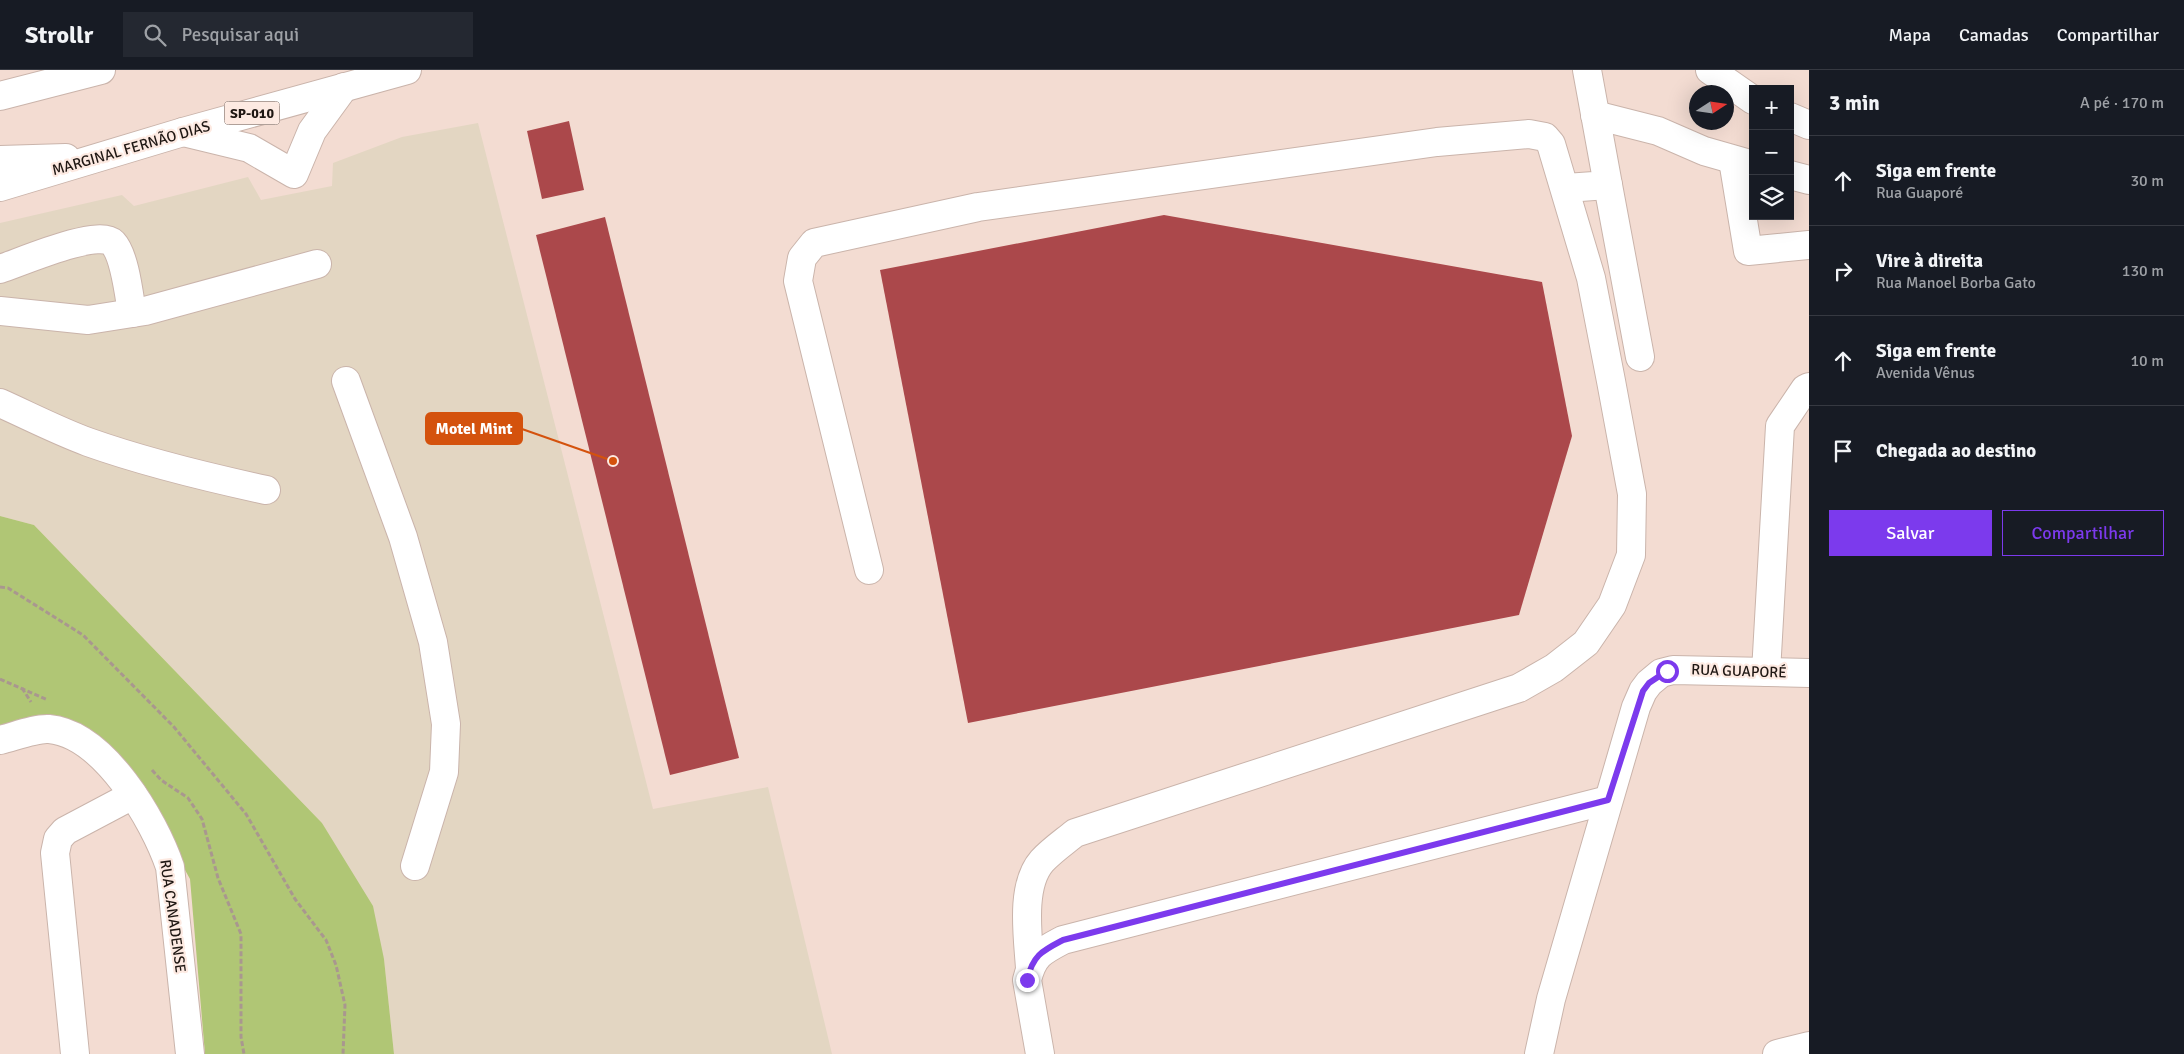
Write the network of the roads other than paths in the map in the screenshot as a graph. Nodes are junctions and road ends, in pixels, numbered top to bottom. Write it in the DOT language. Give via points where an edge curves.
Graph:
graph roads {
  1 [pos="101,70"];
  2 [pos="407,70"];
  3 [pos="1587,70"];
  4 [pos="1710,70"];
  5 [pos="344,87"];
  6 [pos="0,96"];
  7 [pos="1749,97"];
  8 [pos="1595,114"];
  9 [pos="1794,119"];
  10 [pos="1809,125"];
  11 [pos="183,132"];
  12 [pos="97,157"];
  13 [pos="0,160"];
  14 [pos="1743,162"];
  15 [pos="1794,176"];
  16 [pos="1809,180"];
  17 [pos="1608,185"];
  18 [pos="0,187"];
  19 [pos="1566,188"];
  20 [pos="1809,245"];
  21 [pos="317,264"];
  22 [pos="0,269"];
  23 [pos="0,311"];
  24 [pos="132,313"];
  25 [pos="1640,357"];
  26 [pos="346,381"];
  27 [pos="1809,387"];
  28 [pos="0,403"];
  29 [pos="266,490"];
  30 [pos="869,570"];
  31 [pos="1766,672"];
  32 [pos="1809,673"];
  33 [pos="0,740"];
  34 [pos="133,795"];
  35 [pos="1608,800"];
  36 [pos="415,866"];
  37 [pos="1030,968"];
  38 [pos="1809,1046"];
  39 [pos="75,1054"];
  40 [pos="190,1054"];
  41 [pos="1040,1054"];
  42 [pos="1538,1054"];
  43 [pos="1777,1054"];
  1 -- 6 [label="main road"];
  2 -- 5 [label="main road, MARGINAL FERNÃO DIAS / SP-010"];
  3 -- 8 [label="main road"];
  4 -- 7 [label="main road"];
  5 -- 11 [label="main road, MARGINAL FERNÃO DIAS / SP-010"];
  5 -- 11 [label="main road" via="312,131 294,174 250,148"];
  8 -- 14 [label="main road" via="1658,131 1704,152"];
  8 -- 17 [label="main road"];
  9 -- 10 [label="main road"];
  11 -- 12 [label="main road, MARGINAL FERNÃO DIAS / SP-010"];
  12 -- 13 [label="main road"];
  12 -- 18 [label="main road, MARGINAL FERNÃO DIAS / SP-010"];
  14 -- 20 [label="main road" via="1748,251"];
  15 -- 16 [label="main road"];
  17 -- 19 [label="main road"];
  17 -- 25 [label="main road"];
  19 -- 30 [label="main road" via="1552,144 1545,137 1528,134 1437,142 978,207 814,243 802,258 798,280"];
  19 -- 37 [label="main road" via="1591,278 1632,494 1631,555 1612,605 1586,643 1554,668 1519,688 1074,833 1041,862 1029,886"];
  21 -- 24 [label="main road"];
  22 -- 24 [label="main road" via="73,243 104,238 113,243 121,262"];
  23 -- 24 [label="main road" via="88,320"];
  26 -- 36 [label="main road" via="403,537 433,642 446,724 444,772"];
  27 -- 31 [label="main road" via="1780,426"];
  28 -- 29 [label="main road" via="86,441 142,460"];
  31 -- 32 [label="main road, RUA GUAPORÉ"];
  31 -- 35 [label="main road, RUA GUAPORÉ" via="1682,669 1667,671 1655,678 1643,691 1636,707"];
  33 -- 34 [label="main road, RUA CANADENSE" via="48,729 72,737 105,761"];
  34 -- 39 [label="main road" via="65,831 58,839 55,853"];
  34 -- 40 [label="main road, RUA CANADENSE" via="163,847 170,867"];
  35 -- 37 [label="main road" via="1063,940 1040,952"];
  35 -- 42 [label="main road, RUA GUAPORÉ"];
  37 -- 41 [label="main road" via="1027,980 1030,1007"];
  38 -- 43 [label="main road"];
}
